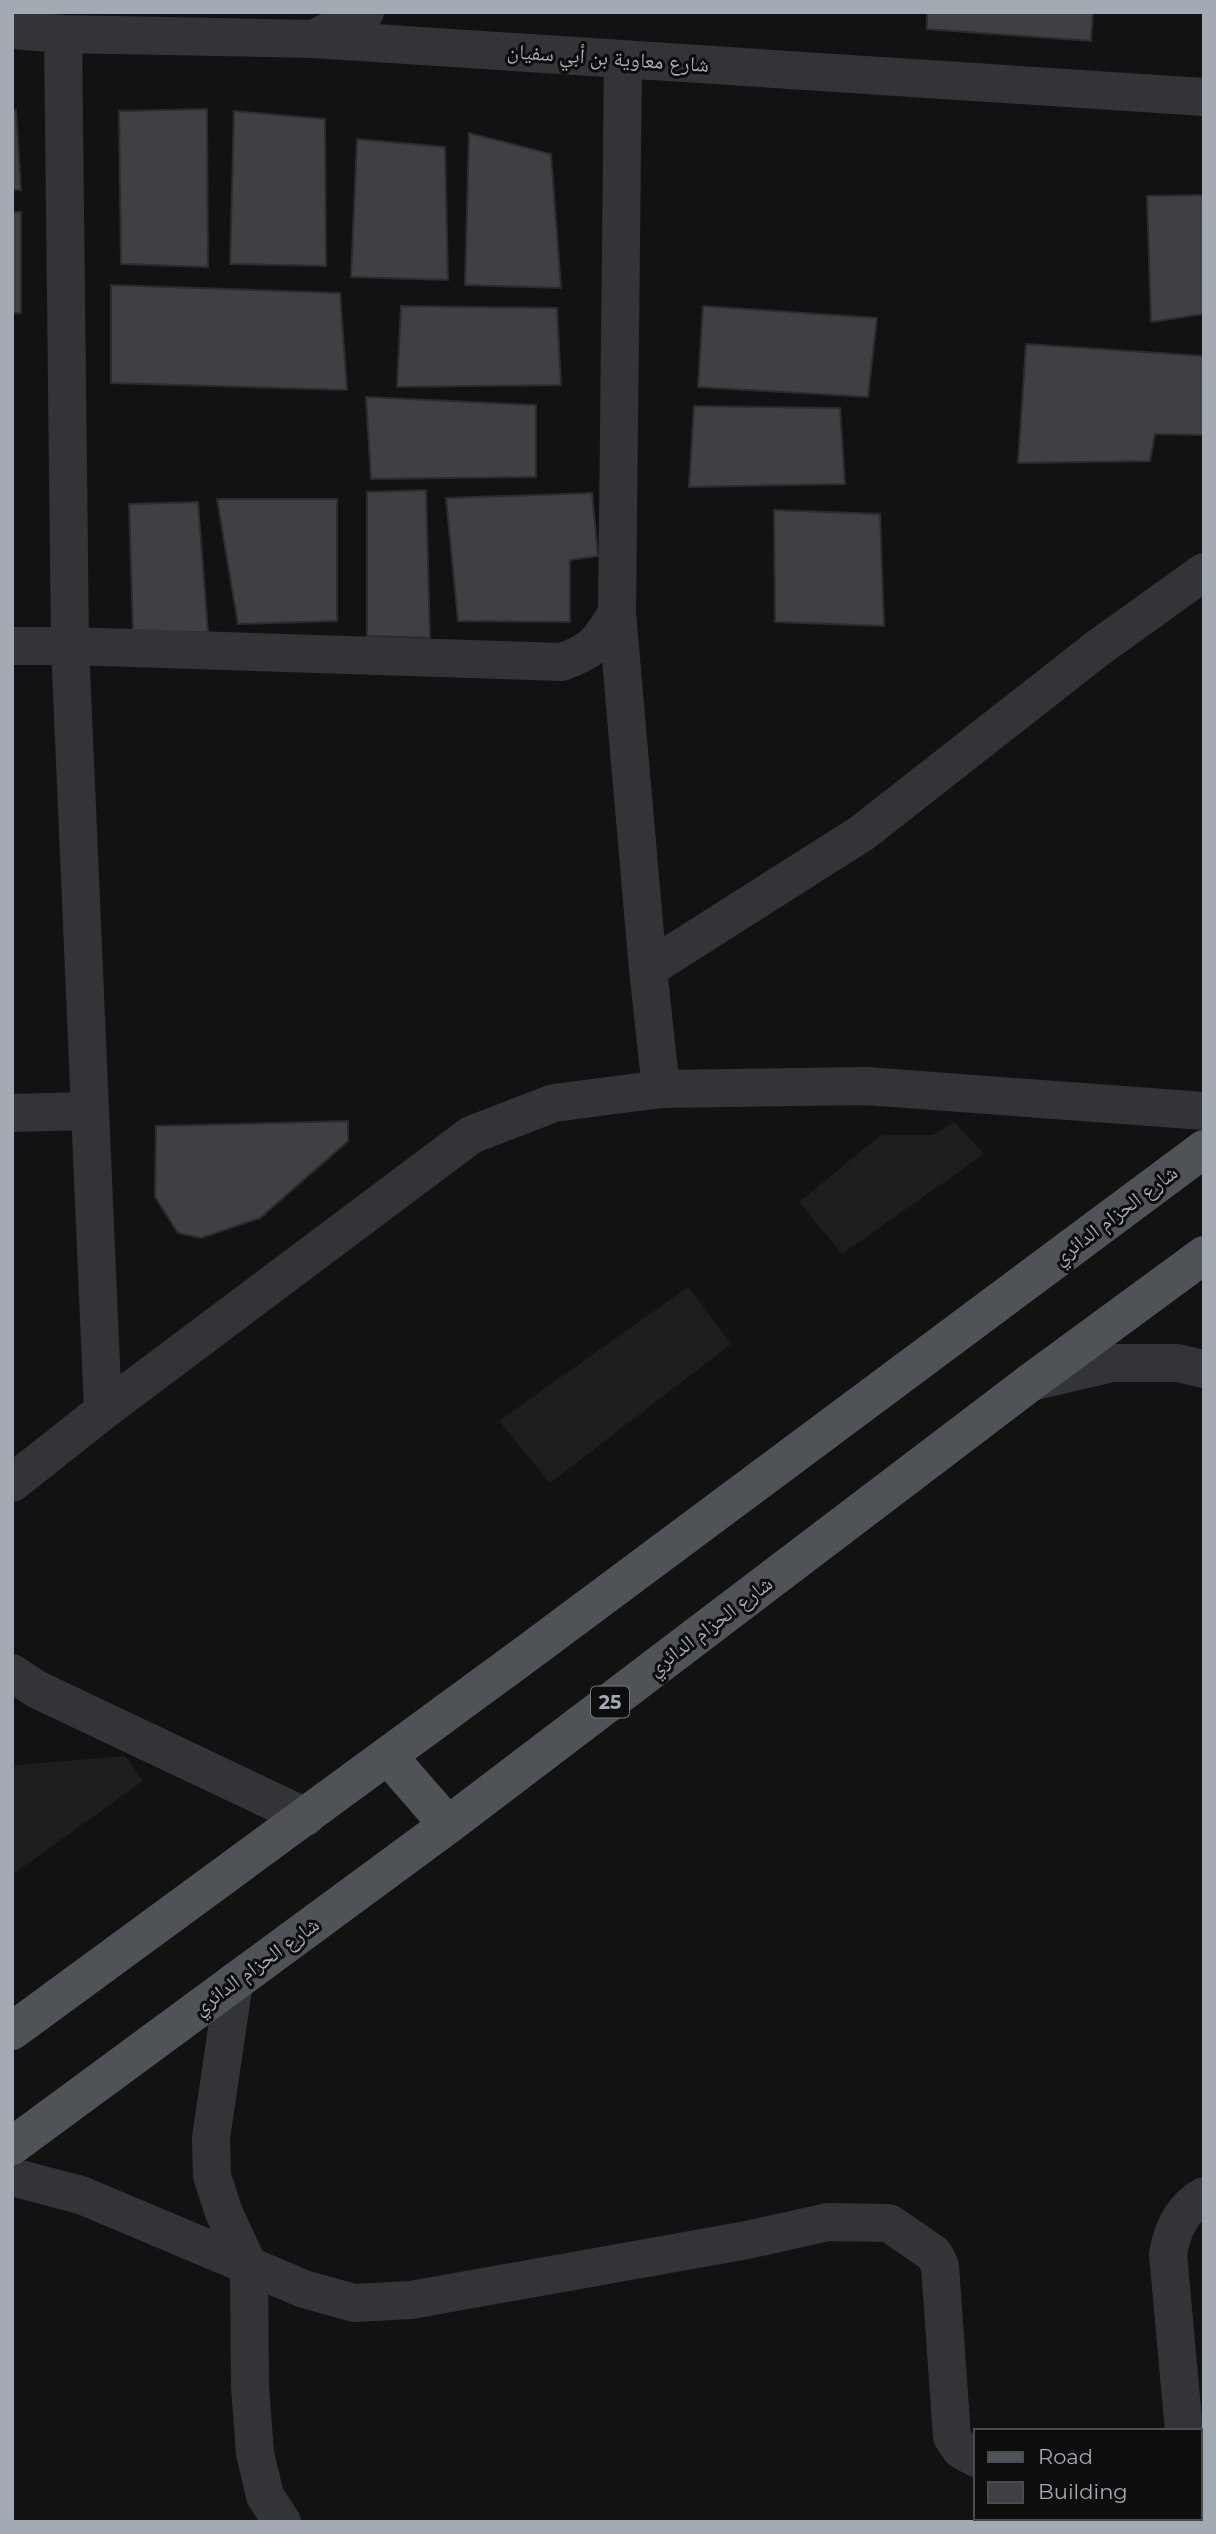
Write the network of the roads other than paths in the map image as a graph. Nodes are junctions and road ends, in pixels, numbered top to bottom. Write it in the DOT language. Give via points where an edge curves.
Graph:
graph roads {
  1 [pos="365,12"];
  2 [pos="12,30"];
  3 [pos="63,34"];
  4 [pos="314,38"];
  5 [pos="623,59"];
  6 [pos="1204,97"];
  7 [pos="1204,572"];
  8 [pos="618,613"];
  9 [pos="12,646"];
  10 [pos="70,646"];
  11 [pos="648,969"];
  12 [pos="661,1089"];
  13 [pos="90,1111"];
  14 [pos="1204,1111"];
  15 [pos="12,1113"];
  16 [pos="1204,1149"];
  17 [pos="1204,1255"];
  18 [pos="1204,1369"];
  19 [pos="1031,1382"];
  20 [pos="103,1411"];
  21 [pos="12,1483"];
  22 [pos="12,1673"];
  23 [pos="388,1756"];
  24 [pos="306,1817"];
  25 [pos="448,1825"];
  26 [pos="234,1982"];
  27 [pos="12,2031"];
  28 [pos="12,2146"];
  29 [pos="12,2177"];
  30 [pos="1204,2196"];
  31 [pos="249,2267"];
  32 [pos="1184,2429"];
  33 [pos="974,2457"];
  34 [pos="282,2522"];
  1 -- 4 [label="street"];
  2 -- 3 [label="street, شارع معاوية بن أبي سفيان"];
  3 -- 4 [label="street, شارع معاوية بن أبي سفيان"];
  3 -- 10 [label="street"];
  4 -- 5 [label="street, شارع معاوية بن أبي سفيان"];
  5 -- 6 [label="street, شارع معاوية بن أبي سفيان"];
  5 -- 8 [label="street"];
  7 -- 11 [label="street" via="1098,648 862,833"];
  8 -- 10 [label="street" via="586,654 562,663"];
  8 -- 11 [label="street"];
  9 -- 10 [label="street"];
  10 -- 13 [label="street"];
  11 -- 12 [label="street"];
  12 -- 14 [label="street" via="866,1086"];
  12 -- 20 [label="street" via="554,1103 471,1135"];
  13 -- 15 [label="street"];
  13 -- 20 [label="street"];
  16 -- 23 [label="main road, شارع الحزام الدائري"];
  17 -- 19 [label="main road, شارع الحزام الدائري / 25"];
  18 -- 19 [label="street" via="1177,1363 1112,1363"];
  19 -- 25 [label="main road, شارع الحزام الدائري / 25"];
  20 -- 21 [label="street"];
  22 -- 24 [label="street" via="36,1689"];
  23 -- 24 [label="main road, شارع الحزام الدائري"];
  23 -- 25 [label="main road"];
  24 -- 27 [label="main road, شارع الحزام الدائري"];
  25 -- 26 [label="main road, شارع الحزام الدائري / 25"];
  26 -- 28 [label="main road, شارع الحزام الدائري / 25"];
  26 -- 31 [label="street" via="211,2138 212,2176"];
  29 -- 31 [label="street" via="81,2195"];
  30 -- 32 [label="street" via="1181,2216 1168,2254"];
  31 -- 33 [label="street" via="354,2303 411,2300 828,2222 888,2223 934,2254 940,2266 952,2437 961,2450"];
  31 -- 34 [label="street" via="255,2453 265,2496"];
}
